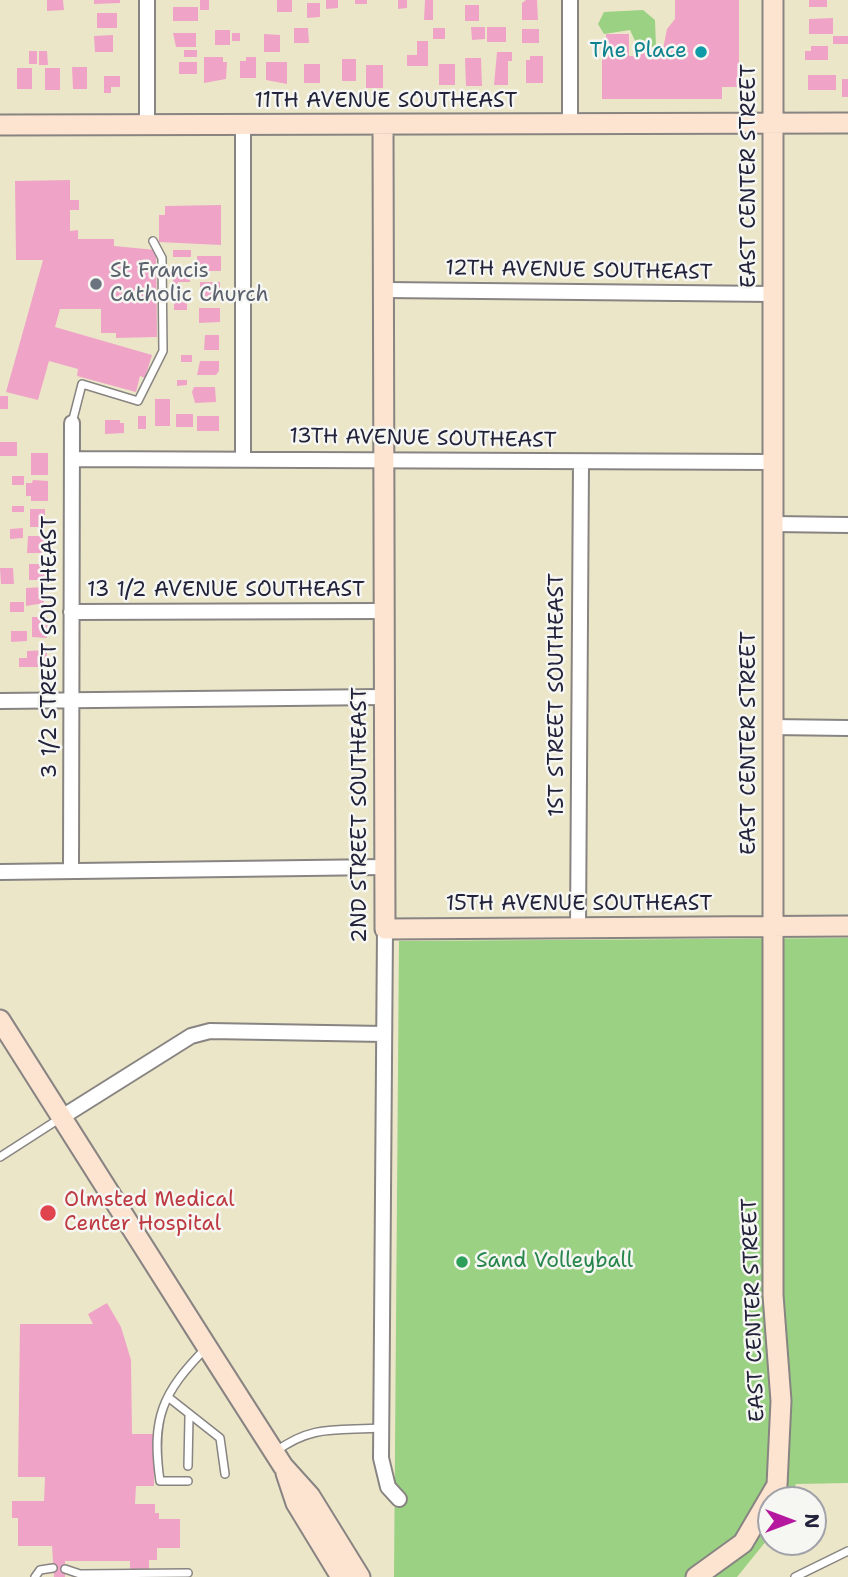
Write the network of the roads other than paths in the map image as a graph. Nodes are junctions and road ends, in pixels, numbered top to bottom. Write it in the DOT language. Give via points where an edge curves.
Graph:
graph roads {
  1 [pos="147,0"];
  2 [pos="570,0"];
  3 [pos="773,0"];
  4 [pos="773,123"];
  5 [pos="848,123"];
  6 [pos="570,124"];
  7 [pos="0,125"];
  8 [pos="147,125"];
  9 [pos="243,125"];
  10 [pos="383,125"];
  11 [pos="153,241"];
  12 [pos="384,290"];
  13 [pos="773,294"];
  14 [pos="72,423"];
  15 [pos="243,458"];
  16 [pos="73,459"];
  17 [pos="383,460"];
  18 [pos="581,463"];
  19 [pos="774,463"];
  20 [pos="774,524"];
  21 [pos="848,525"];
  22 [pos="382,611"];
  23 [pos="71,612"];
  24 [pos="383,697"];
  25 [pos="71,700"];
  26 [pos="0,701"];
  27 [pos="772,727"];
  28 [pos="848,728"];
  29 [pos="383,867"];
  30 [pos="71,871"];
  31 [pos="0,872"];
  32 [pos="773,926"];
  33 [pos="848,926"];
  34 [pos="578,928"];
  35 [pos="384,929"];
  36 [pos="0,1020"];
  37 [pos="384,1034"];
  38 [pos="62,1116"];
  39 [pos="0,1157"];
  40 [pos="206,1348"];
  41 [pos="168,1397"];
  42 [pos="190,1417"];
  43 [pos="382,1428"];
  44 [pos="279,1459"];
  45 [pos="188,1466"];
  46 [pos="225,1475"];
  47 [pos="188,1481"];
  48 [pos="399,1499"];
  49 [pos="848,1551"];
  50 [pos="53,1568"];
  51 [pos="65,1569"];
  52 [pos="188,1573"];
  53 [pos="81,1575"];
  54 [pos="35,1577"];
  55 [pos="341,1577"];
  56 [pos="360,1577"];
  57 [pos="696,1577"];
  58 [pos="795,1577"];
  1 -- 8 [label="street"];
  2 -- 6 [label="street"];
  3 -- 4 [label="street, EAST CENTER STREET"];
  4 -- 5 [label="street, 11TH AVENUE SOUTHEAST"];
  4 -- 6 [label="street, 11TH AVENUE SOUTHEAST"];
  4 -- 13 [label="street, EAST CENTER STREET"];
  6 -- 10 [label="street, 11TH AVENUE SOUTHEAST"];
  7 -- 8 [label="street, 11TH AVENUE SOUTHEAST"];
  8 -- 9 [label="street, 11TH AVENUE SOUTHEAST"];
  9 -- 10 [label="street, 11TH AVENUE SOUTHEAST"];
  9 -- 15 [label="street"];
  10 -- 12 [label="street, 2ND STREET SOUTHEAST"];
  11 -- 14 [label="lane" via="162,258 163,351 138,401 82,384"];
  12 -- 13 [label="street, 12TH AVENUE SOUTHEAST"];
  12 -- 17 [label="street, 2ND STREET SOUTHEAST"];
  13 -- 19 [label="street, EAST CENTER STREET"];
  14 -- 16 [label="street, 3 1/2 STREET SOUTHEAST"];
  15 -- 16 [label="street, 13TH AVENUE SOUTHEAST"];
  15 -- 17 [label="street, 13TH AVENUE SOUTHEAST"];
  16 -- 23 [label="street, 3 1/2 STREET SOUTHEAST"];
  17 -- 18 [label="street, 13TH AVENUE SOUTHEAST"];
  17 -- 22 [label="street, 2ND STREET SOUTHEAST"];
  18 -- 19 [label="street, 13TH AVENUE SOUTHEAST"];
  18 -- 34 [label="street, 1ST STREET SOUTHEAST"];
  19 -- 20 [label="street, EAST CENTER STREET"];
  20 -- 21 [label="street"];
  20 -- 27 [label="street, EAST CENTER STREET"];
  22 -- 23 [label="street, 13 1/2 AVENUE SOUTHEAST"];
  22 -- 24 [label="street, 2ND STREET SOUTHEAST"];
  23 -- 25 [label="street, 3 1/2 STREET SOUTHEAST"];
  24 -- 25 [label="street"];
  24 -- 29 [label="street, 2ND STREET SOUTHEAST"];
  25 -- 26 [label="street"];
  25 -- 30 [label="street, 3 1/2 STREET SOUTHEAST"];
  27 -- 28 [label="street"];
  27 -- 32 [label="street, EAST CENTER STREET"];
  29 -- 30 [label="street"];
  29 -- 35 [label="street, 2ND STREET SOUTHEAST"];
  30 -- 31 [label="street"];
  32 -- 33 [label="street, 15TH AVENUE SOUTHEAST"];
  32 -- 34 [label="street, 15TH AVENUE SOUTHEAST"];
  32 -- 57 [label="street, EAST CENTER STREET" via="773,1295 781,1432 777,1485 743,1543"];
  34 -- 35 [label="street, 15TH AVENUE SOUTHEAST"];
  35 -- 37 [label="street, 2ND STREET SOUTHEAST"];
  36 -- 38 [label="street"];
  37 -- 38 [label="street" via="210,1031 191,1036"];
  37 -- 43 [label="street, 2ND STREET SOUTHEAST"];
  38 -- 39 [label="lane"];
  38 -- 40 [label="street"];
  40 -- 41 [label="lane" via="181,1374"];
  40 -- 44 [label="street"];
  41 -- 42 [label="lane"];
  41 -- 47 [label="lane" via="157,1419 160,1481"];
  42 -- 45 [label="lane"];
  42 -- 46 [label="lane" via="220,1438"];
  43 -- 44 [label="lane" via="319,1430 291,1440"];
  43 -- 48 [label="street, 2ND STREET SOUTHEAST" via="383,1475"];
  44 -- 55 [label="street" via="296,1503"];
  44 -- 56 [label="street" via="310,1496"];
  49 -- 58 [label="lane"];
  50 -- 54 [label="lane" via="40,1570"];
  51 -- 53 [label="lane"];
  52 -- 53 [label="lane"];
}
